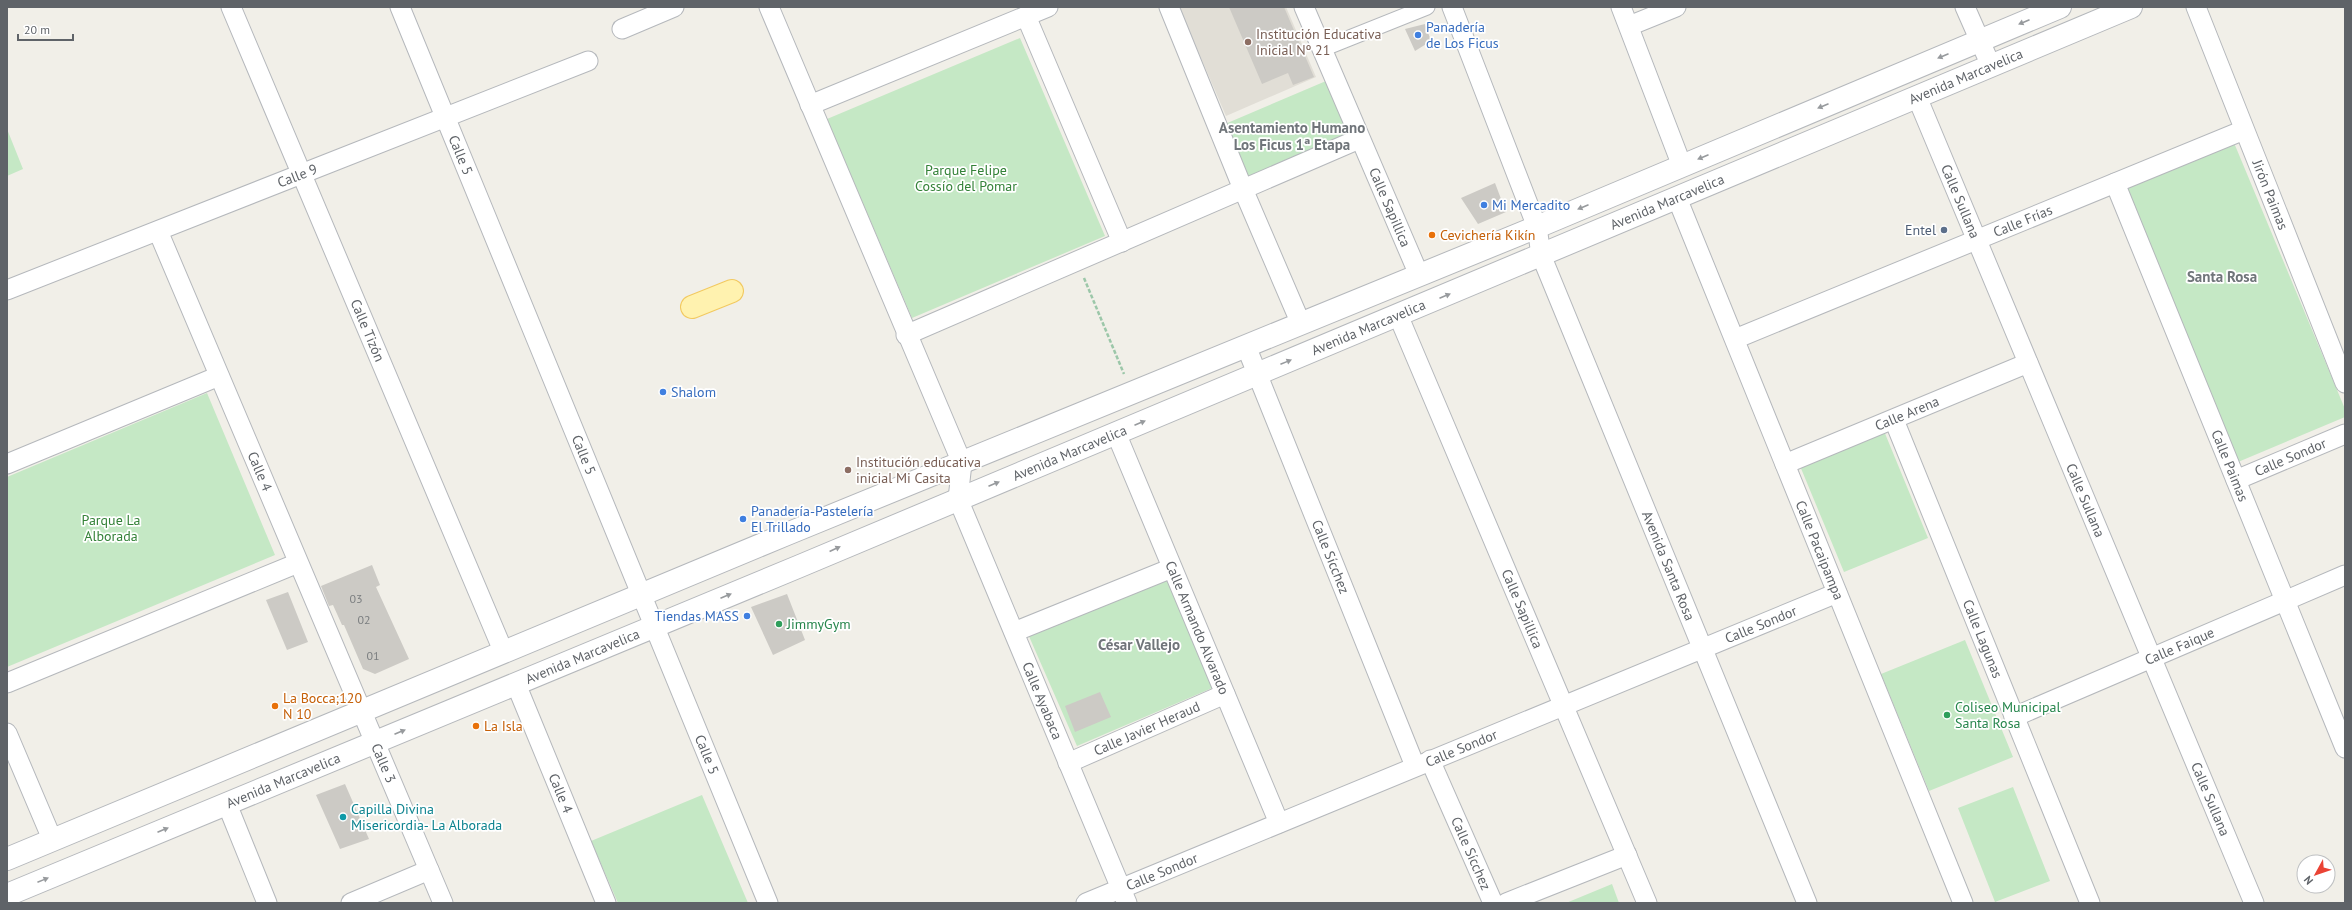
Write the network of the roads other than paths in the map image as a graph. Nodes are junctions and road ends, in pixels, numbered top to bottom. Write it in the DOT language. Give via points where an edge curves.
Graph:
graph roads {
  1 [pos="231,7"];
  2 [pos="400,7"];
  3 [pos="674,7"];
  4 [pos="769,7"];
  5 [pos="1048,7"];
  6 [pos="1169,7"];
  7 [pos="1304,7"];
  8 [pos="1427,7"];
  9 [pos="1452,7"];
  10 [pos="1621,7"];
  11 [pos="1676,7"];
  12 [pos="1965,7"];
  13 [pos="2060,7"];
  14 [pos="2132,7"];
  15 [pos="2196,7"];
  16 [pos="1026,16"];
  17 [pos="1629,26"];
  18 [pos="622,29"];
  19 [pos="1979,41"];
  20 [pos="1322,49"];
  21 [pos="588,61"];
  22 [pos="1991,66"];
  23 [pos="1917,97"];
  24 [pos="810,105"];
  25 [pos="445,116"];
  26 [pos="2244,130"];
  27 [pos="1359,139"];
  28 [pos="1682,166"];
  29 [pos="302,174"];
  30 [pos="2115,183"];
  31 [pos="1243,190"];
  32 [pos="1677,198"];
  33 [pos="1537,227"];
  34 [pos="158,231"];
  35 [pos="1977,240"];
  36 [pos="1122,242"];
  37 [pos="1541,255"];
  38 [pos="1419,275"];
  39 [pos="7,290"];
  40 [pos="732,291"];
  41 [pos="692,307"];
  42 [pos="1398,315"];
  43 [pos="1301,324"];
  44 [pos="906,335"];
  45 [pos="1735,339"];
  46 [pos="1246,346"];
  47 [pos="2028,363"];
  48 [pos="1258,373"];
  49 [pos="219,376"];
  50 [pos="2345,382"];
  51 [pos="1894,420"];
  52 [pos="1116,433"];
  53 [pos="2345,434"];
  54 [pos="7,464"];
  55 [pos="962,464"];
  56 [pos="1785,464"];
  57 [pos="2236,480"];
  58 [pos="958,499"];
  59 [pos="298,563"];
  60 [pos="1172,568"];
  61 [pos="2345,575"];
  62 [pos="1837,593"];
  63 [pos="643,594"];
  64 [pos="2285,601"];
  65 [pos="655,626"];
  66 [pos="1014,632"];
  67 [pos="1701,648"];
  68 [pos="504,653"];
  69 [pos="2152,658"];
  70 [pos="7,683"];
  71 [pos="516,684"];
  72 [pos="1225,694"];
  73 [pos="1563,705"];
  74 [pos="361,712"];
  75 [pos="2014,717"];
  76 [pos="2340,724"];
  77 [pos="7,732"];
  78 [pos="376,742"];
  79 [pos="2345,748"];
  80 [pos="1068,763"];
  81 [pos="1423,763"];
  82 [pos="228,804"];
  83 [pos="103,818"];
  84 [pos="1279,823"];
  85 [pos="52,839"];
  86 [pos="115,850"];
  87 [pos="1627,855"];
  88 [pos="7,859"];
  89 [pos="429,870"];
  90 [pos="7,895"];
  91 [pos="1124,896"];
  92 [pos="267,903"];
  93 [pos="351,903"];
  94 [pos="443,903"];
  95 [pos="606,903"];
  96 [pos="768,903"];
  97 [pos="1086,903"];
  98 [pos="1493,903"];
  99 [pos="1506,903"];
  100 [pos="1647,903"];
  101 [pos="1807,903"];
  102 [pos="1963,903"];
  103 [pos="2090,903"];
  104 [pos="2254,903"];
  1 -- 29 [label="street, Calle Tizón"];
  2 -- 25 [label="street, Calle 5"];
  3 -- 18 [label="street"];
  4 -- 24 [label="street"];
  5 -- 16 [label="street"];
  6 -- 31 [label="street"];
  7 -- 20 [label="street, Calle Sapillica"];
  8 -- 20 [label="street"];
  9 -- 33 [label="street, Avenida Santa Rosa"];
  10 -- 17 [label="street"];
  11 -- 17 [label="street"];
  12 -- 19 [label="street"];
  13 -- 19 [label="street, Avenida Marcavelica, one-way"];
  14 -- 22 [label="street, Avenida Marcavelica"];
  15 -- 26 [label="street, Jirón Paimas"];
  16 -- 24 [label="street"];
  16 -- 36 [label="street"];
  17 -- 28 [label="street"];
  19 -- 22 [label="street"];
  19 -- 28 [label="street, Avenida Marcavelica, one-way"];
  20 -- 27 [label="street, Calle Sapillica"];
  21 -- 25 [label="street, Calle 9"];
  22 -- 23 [label="street, Avenida Marcavelica"];
  23 -- 32 [label="street, Avenida Marcavelica"];
  23 -- 35 [label="street, Calle Sullana"];
  24 -- 44 [label="street"];
  25 -- 29 [label="street, Calle 9"];
  25 -- 63 [label="street, Calle 5"];
  26 -- 30 [label="street, Calle Frías"];
  26 -- 50 [label="street, Jirón Paimas"];
  27 -- 31 [label="street"];
  27 -- 38 [label="street, Calle Sapillica"];
  28 -- 33 [label="street, Avenida Marcavelica, one-way"];
  29 -- 34 [label="street, Calle 9"];
  29 -- 68 [label="street, Calle Tizón"];
  30 -- 35 [label="street, Calle Frías"];
  30 -- 57 [label="street, Calle Paimas"];
  31 -- 36 [label="street"];
  31 -- 43 [label="street"];
  32 -- 37 [label="street, Avenida Marcavelica"];
  32 -- 45 [label="street, Calle Pacaipampa"];
  33 -- 37 [label="street, Avenida Santa Rosa"];
  33 -- 38 [label="street, Avenida Marcavelica"];
  34 -- 39 [label="street, Calle 9"];
  34 -- 49 [label="street, Calle 4"];
  35 -- 45 [label="street, Calle Frías"];
  35 -- 47 [label="street, Calle Sullana"];
  36 -- 44 [label="street"];
  42 -- 37 [label="street, Avenida Marcavelica, one-way"];
  37 -- 67 [label="street, Avenida Santa Rosa"];
  38 -- 43 [label="street, Avenida Marcavelica"];
  40 -- 41 [label="main road"];
  48 -- 42 [label="street, Avenida Marcavelica, one-way"];
  42 -- 73 [label="street, Calle Sapillica"];
  43 -- 46 [label="street, Avenida Marcavelica"];
  44 -- 55 [label="street"];
  45 -- 56 [label="street, Calle Pacaipampa"];
  46 -- 48 [label="street, Calle Sícchez"];
  46 -- 55 [label="street, Avenida Marcavelica"];
  47 -- 51 [label="street, Calle Arena"];
  47 -- 69 [label="street, Calle Sullana"];
  52 -- 48 [label="street, Avenida Marcavelica, one-way"];
  48 -- 81 [label="street, Calle Sícchez"];
  49 -- 54 [label="street"];
  49 -- 59 [label="street, Calle 4"];
  51 -- 56 [label="street, Calle Arena"];
  51 -- 75 [label="street, Calle Lagunas"];
  58 -- 52 [label="street, Avenida Marcavelica, one-way"];
  52 -- 60 [label="street, Calle Armando Alvarado"];
  53 -- 57 [label="street, Calle Sondor"];
  55 -- 58 [label="street"];
  55 -- 63 [label="street, Avenida Marcavelica"];
  56 -- 62 [label="street, Calle Pacaipampa"];
  57 -- 64 [label="street, Calle Paimas"];
  65 -- 58 [label="street, Avenida Marcavelica, one-way"];
  58 -- 66 [label="street, Calle Ayabaca"];
  59 -- 70 [label="street"];
  59 -- 74 [label="street, Calle 4"];
  60 -- 66 [label="street"];
  60 -- 72 [label="street, Calle Armando Alvarado"];
  61 -- 64 [label="street, Calle Faique"];
  62 -- 67 [label="street, Calle Sondor"];
  62 -- 102 [label="street, Calle Pacaipampa"];
  63 -- 65 [label="street, Calle 5"];
  63 -- 68 [label="street, Avenida Marcavelica"];
  64 -- 69 [label="street, Calle Faique"];
  64 -- 76 [label="street, Calle Paimas"];
  65 -- 71 [label="street, Avenida Marcavelica"];
  65 -- 96 [label="street, Calle 5"];
  66 -- 80 [label="street, Calle Ayabaca"];
  67 -- 73 [label="street, Calle Sondor"];
  67 -- 101 [label="street, Avenida Santa Rosa"];
  68 -- 74 [label="street, Avenida Marcavelica"];
  69 -- 75 [label="street, Calle Faique"];
  69 -- 104 [label="street, Calle Sullana"];
  78 -- 71 [label="street, Avenida Marcavelica, one-way"];
  71 -- 95 [label="street, Calle 4"];
  72 -- 80 [label="street, Calle Javier Heraud"];
  72 -- 84 [label="street, Calle Armando Alvarado"];
  73 -- 81 [label="street, Calle Sondor"];
  73 -- 87 [label="street, Calle Sapillica"];
  74 -- 78 [label="street, Calle 3"];
  74 -- 83 [label="street, Avenida Marcavelica"];
  75 -- 103 [label="street, Calle Lagunas"];
  76 -- 79 [label="street, Calle Paimas"];
  77 -- 85 [label="street"];
  78 -- 82 [label="street, Avenida Marcavelica"];
  78 -- 89 [label="street, Calle 3"];
  80 -- 91 [label="street, Calle Ayabaca"];
  81 -- 84 [label="street, Calle Sondor"];
  81 -- 98 [label="street, Calle Sícchez"];
  86 -- 82 [label="street, Avenida Marcavelica, one-way"];
  82 -- 92 [label="street"];
  83 -- 85 [label="street, Avenida Marcavelica"];
  83 -- 86 [label="street"];
  84 -- 91 [label="street, Calle Sondor"];
  85 -- 88 [label="street, Avenida Marcavelica"];
  90 -- 86 [label="street, Avenida Marcavelica, one-way"];
  87 -- 99 [label="street"];
  87 -- 100 [label="street, Calle Sapillica"];
  89 -- 93 [label="street"];
  89 -- 94 [label="street, Calle 3"];
  91 -- 97 [label="street, Calle Sondor"];
}
